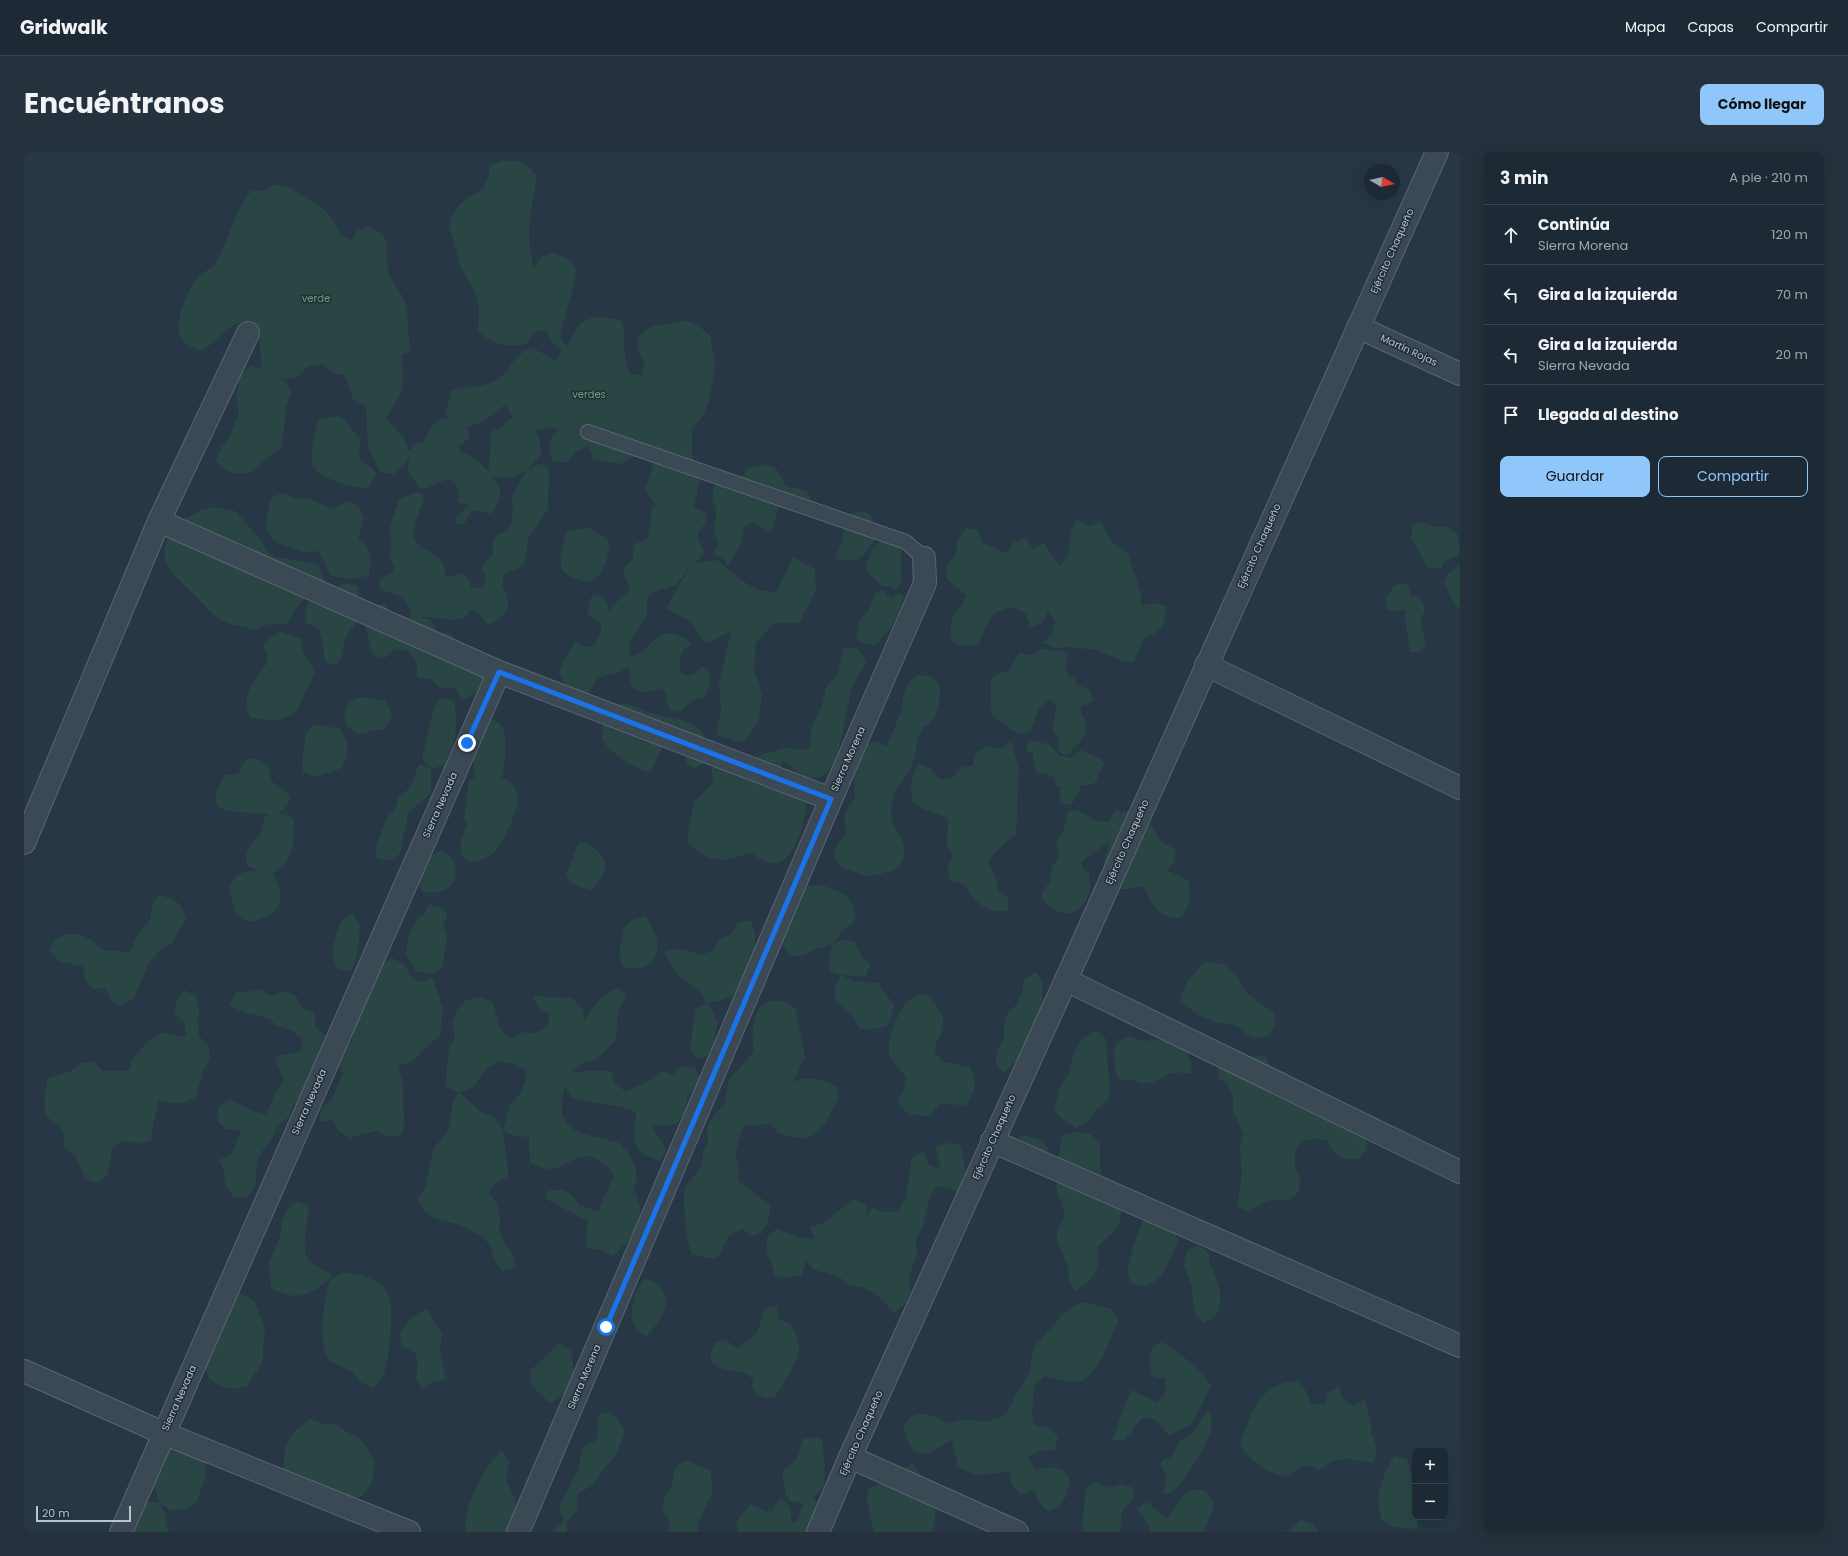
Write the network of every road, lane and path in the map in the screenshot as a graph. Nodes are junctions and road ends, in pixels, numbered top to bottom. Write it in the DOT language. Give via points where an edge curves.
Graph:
graph roads {
  1 [pos="1437,152"];
  2 [pos="1358,327"];
  3 [pos="248,333"];
  4 [pos="1460,374"];
  5 [pos="588,432"];
  6 [pos="159,521"];
  7 [pos="924,558"];
  8 [pos="1206,665"];
  9 [pos="499,672"];
  10 [pos="1460,788"];
  11 [pos="831,799"];
  12 [pos="24,843"];
  13 [pos="1066,980"];
  14 [pos="992,1141"];
  15 [pos="1460,1172"];
  16 [pos="1460,1346"];
  17 [pos="24,1371"];
  18 [pos="163,1433"];
  19 [pos="850,1458"];
  20 [pos="121,1532"];
  21 [pos="408,1532"];
  22 [pos="518,1532"];
  23 [pos="818,1532"];
  24 [pos="1017,1532"];
  1 -- 2 [label="street, Ejército Chaqueño"];
  2 -- 4 [label="street, Martín Rojas"];
  2 -- 8 [label="street, Ejército Chaqueño"];
  3 -- 6 [label="street"];
  5 -- 7 [label="lane" via="906,542"];
  6 -- 9 [label="street"];
  6 -- 12 [label="street"];
  7 -- 11 [label="street, Sierra Morena" via="925,582"];
  8 -- 10 [label="street"];
  8 -- 13 [label="street, Ejército Chaqueño"];
  9 -- 11 [label="street"];
  9 -- 18 [label="street, Sierra Nevada"];
  11 -- 22 [label="street, Sierra Morena"];
  13 -- 14 [label="street, Ejército Chaqueño"];
  13 -- 15 [label="street"];
  14 -- 16 [label="street"];
  14 -- 19 [label="street, Ejército Chaqueño"];
  17 -- 18 [label="street"];
  18 -- 20 [label="street, Sierra Nevada"];
  18 -- 21 [label="street"];
  19 -- 23 [label="street, Ejército Chaqueño"];
  19 -- 24 [label="street"];
}
